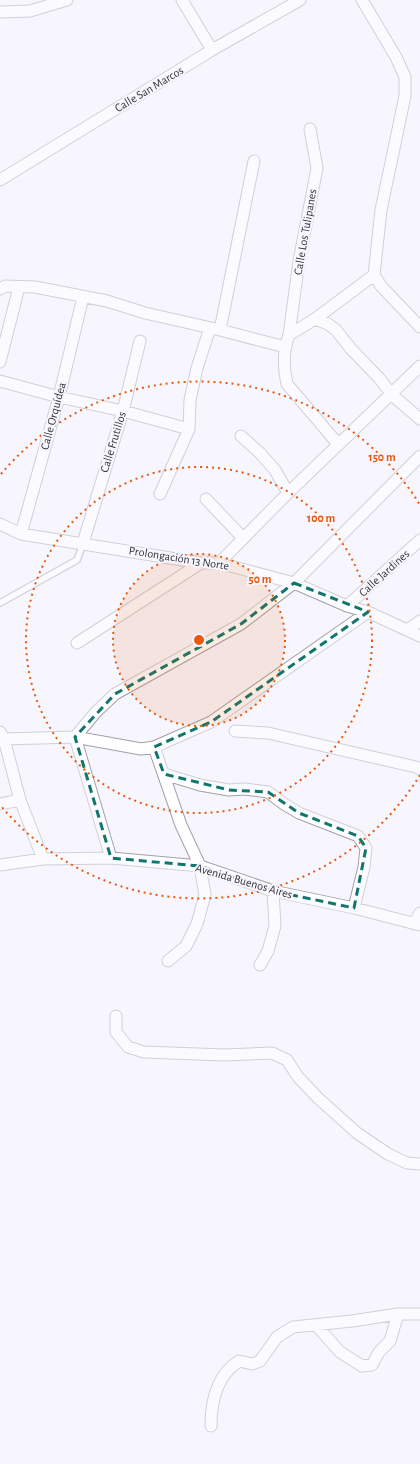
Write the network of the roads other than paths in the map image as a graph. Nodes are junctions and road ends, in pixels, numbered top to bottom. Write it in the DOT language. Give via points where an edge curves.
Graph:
graph roads {
  1 [pos="66,0"];
  2 [pos="182,0"];
  3 [pos="300,0"];
  4 [pos="362,0"];
  5 [pos="0,12"];
  6 [pos="212,50"];
  7 [pos="310,128"];
  8 [pos="254,161"];
  9 [pos="1,177"];
  10 [pos="374,275"];
  11 [pos="19,287"];
  12 [pos="0,288"];
  13 [pos="83,297"];
  14 [pos="315,319"];
  15 [pos="420,327"];
  16 [pos="215,329"];
  17 [pos="289,335"];
  18 [pos="140,341"];
  19 [pos="285,347"];
  20 [pos="0,362"];
  21 [pos="420,366"];
  22 [pos="0,381"];
  23 [pos="391,394"];
  24 [pos="59,397"];
  25 [pos="123,411"];
  26 [pos="420,419"];
  27 [pos="189,429"];
  28 [pos="241,436"];
  29 [pos="338,444"];
  30 [pos="420,456"];
  31 [pos="288,493"];
  32 [pos="160,494"];
  33 [pos="206,498"];
  34 [pos="0,524"];
  35 [pos="21,534"];
  36 [pos="243,538"];
  37 [pos="420,540"];
  38 [pos="83,543"];
  39 [pos="201,562"];
  40 [pos="219,563"];
  41 [pos="294,583"];
  42 [pos="0,603"];
  43 [pos="348,606"];
  44 [pos="368,612"];
  45 [pos="420,621"];
  46 [pos="407,630"];
  47 [pos="420,636"];
  48 [pos="77,643"];
  49 [pos="236,731"];
  50 [pos="2,735"];
  51 [pos="75,737"];
  52 [pos="154,747"];
  53 [pos="420,769"];
  54 [pos="164,774"];
  55 [pos="20,800"];
  56 [pos="0,804"];
  57 [pos="111,858"];
  58 [pos="43,859"];
  59 [pos="0,865"];
  60 [pos="200,866"];
  61 [pos="273,891"];
  62 [pos="354,908"];
  63 [pos="420,913"];
  64 [pos="417,925"];
  65 [pos="168,961"];
  66 [pos="260,965"];
  67 [pos="116,1016"];
  68 [pos="420,1164"];
  69 [pos="398,1314"];
  70 [pos="420,1314"];
  71 [pos="316,1325"];
  72 [pos="211,1426"];
  1 -- 5 [label="street" via="30,11"];
  2 -- 6 [label="street"];
  3 -- 6 [label="street, Calle San Marcos"];
  4 -- 10 [label="street" via="405,77 405,96 381,210"];
  6 -- 9 [label="street, Calle San Marcos"];
  7 -- 17 [label="street, Calle Los Tulipanes" via="316,168"];
  8 -- 16 [label="street"];
  10 -- 14 [label="street"];
  10 -- 15 [label="street" via="381,286"];
  11 -- 12 [label="street"];
  11 -- 13 [label="street" via="35,287"];
  11 -- 20 [label="street"];
  13 -- 16 [label="street"];
  13 -- 24 [label="street, Calle Orquídea"];
  14 -- 17 [label="street"];
  14 -- 23 [label="street" via="336,330"];
  16 -- 19 [label="street"];
  16 -- 27 [label="street" via="197,368 190,400"];
  17 -- 19 [label="street, Calle Los Tulipanes"];
  18 -- 25 [label="street, Calle Frutillos"];
  19 -- 29 [label="street, Calle Los Tulipanes" via="284,371 287,384"];
  21 -- 23 [label="street"];
  22 -- 24 [label="street"];
  23 -- 26 [label="street"];
  23 -- 29 [label="street"];
  24 -- 25 [label="street"];
  24 -- 35 [label="street, Calle Orquídea"];
  25 -- 27 [label="street"];
  25 -- 38 [label="street, Calle Frutillos"];
  27 -- 32 [label="street"];
  28 -- 31 [label="street" via="275,470"];
  29 -- 31 [label="street"];
  30 -- 41 [label="street"];
  31 -- 36 [label="street"];
  33 -- 36 [label="street"];
  34 -- 35 [label="street, Prolongación 13 Norte"];
  35 -- 38 [label="street, Prolongación 13 Norte"];
  36 -- 40 [label="street"];
  37 -- 43 [label="street, Calle Jardines"];
  38 -- 39 [label="street, Prolongación 13 Norte"];
  38 -- 42 [label="lane" via="77,560"];
  39 -- 40 [label="street, Prolongación 13 Norte"];
  39 -- 48 [label="street"];
  40 -- 41 [label="street, Prolongación 13 Norte"];
  41 -- 43 [label="street, Prolongación 13 Norte"];
  41 -- 51 [label="street" via="241,624 115,694"];
  43 -- 44 [label="street, Prolongación 13 Norte"];
  44 -- 46 [label="street, Prolongación 13 Norte"];
  44 -- 52 [label="street" via="211,722"];
  45 -- 46 [label="street"];
  46 -- 47 [label="street, Prolongación 13 Norte"];
  49 -- 53 [label="street" via="268,733"];
  50 -- 51 [label="street"];
  50 -- 55 [label="street"];
  51 -- 52 [label="street" via="141,749"];
  51 -- 57 [label="street"];
  52 -- 54 [label="street"];
  54 -- 60 [label="street"];
  54 -- 62 [label="street" via="200,785 229,790 268,792 299,813 358,836 366,848"];
  55 -- 56 [label="street"];
  55 -- 58 [label="street"];
  57 -- 58 [label="street, Avenida Buenos Aires"];
  57 -- 60 [label="street, Avenida Buenos Aires"];
  58 -- 59 [label="street, Avenida Buenos Aires"];
  60 -- 61 [label="street, Avenida Buenos Aires"];
  60 -- 65 [label="street" via="205,895 197,924 186,946"];
  61 -- 62 [label="street, Avenida Buenos Aires"];
  61 -- 66 [label="street" via="275,926 268,951"];
  62 -- 64 [label="street, Avenida Buenos Aires"];
  63 -- 64 [label="street"];
  67 -- 68 [label="street" via="116,1032 128,1047 144,1052 224,1055 272,1052 287,1060 318,1098 356,1133 388,1154 407,1163"];
  69 -- 70 [label="street"];
  69 -- 71 [label="street"];
  69 -- 71 [label="street" via="390,1341 379,1352 372,1365 362,1366 340,1352"];
  71 -- 72 [label="street" via="294,1327 278,1337 260,1362 252,1364 239,1361 230,1367 220,1381 213,1400"];
}
